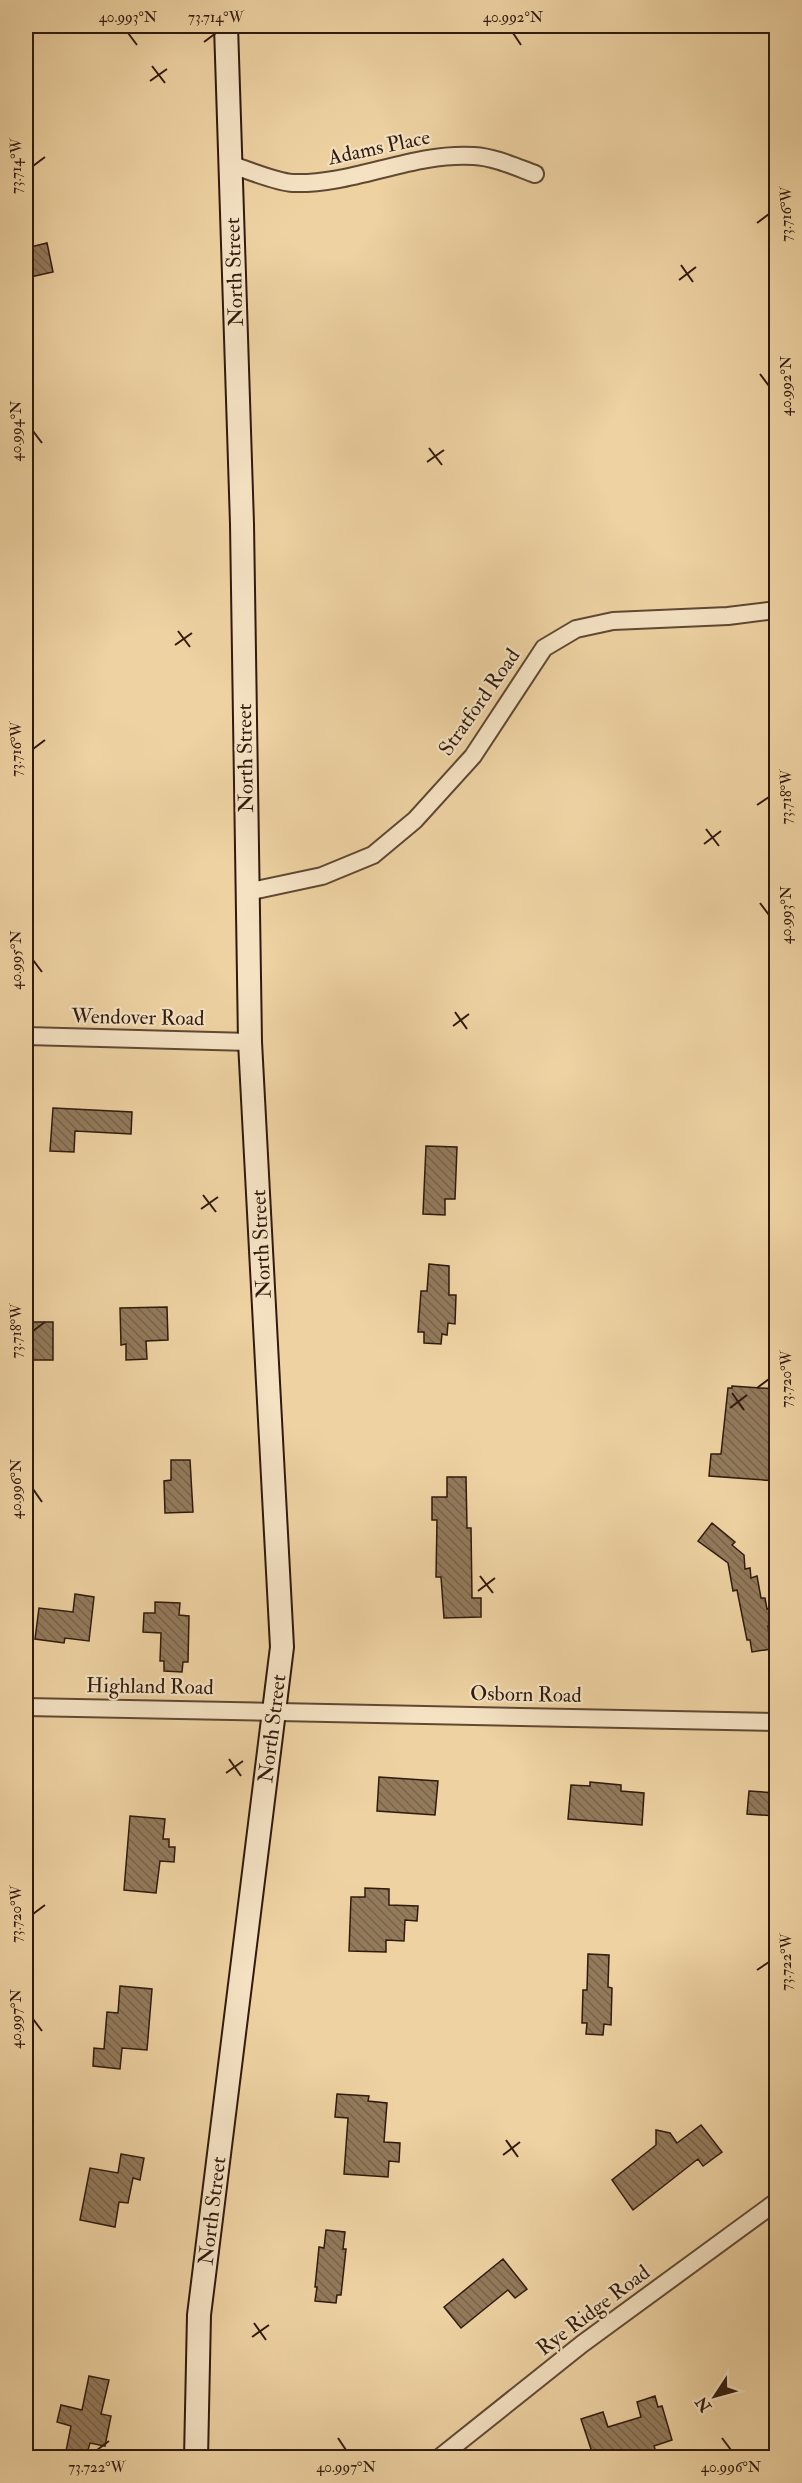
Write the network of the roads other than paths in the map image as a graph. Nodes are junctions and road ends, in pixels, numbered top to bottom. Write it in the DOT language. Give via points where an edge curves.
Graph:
graph roads {
  1 [pos="226,26"];
  2 [pos="231,165"];
  3 [pos="535,174"];
  4 [pos="777,610"];
  5 [pos="247,892"];
  6 [pos="26,1036"];
  7 [pos="250,1042"];
  8 [pos="26,1707"];
  9 [pos="274,1711"];
  10 [pos="777,1722"];
  11 [pos="777,2202"];
  12 [pos="196,2457"];
  13 [pos="439,2457"];
  1 -- 2 [label="main road, North Street"];
  2 -- 3 [label="street, Adams Place" via="290,183 317,182 438,156 476,156"];
  2 -- 5 [label="main road, North Street" via="242,524"];
  4 -- 5 [label="street, Stratford Road" via="613,621 576,629 544,648 473,756 415,820 373,855 322,876"];
  5 -- 7 [label="main road, North Street"];
  6 -- 7 [label="street, Wendover Road"];
  7 -- 9 [label="main road, North Street" via="282,1647"];
  8 -- 9 [label="street, Highland Road"];
  9 -- 10 [label="street, Osborn Road"];
  9 -- 12 [label="main road, North Street" via="199,2315"];
  11 -- 13 [label="street, Rye Ridge Road" via="582,2344"];
}
